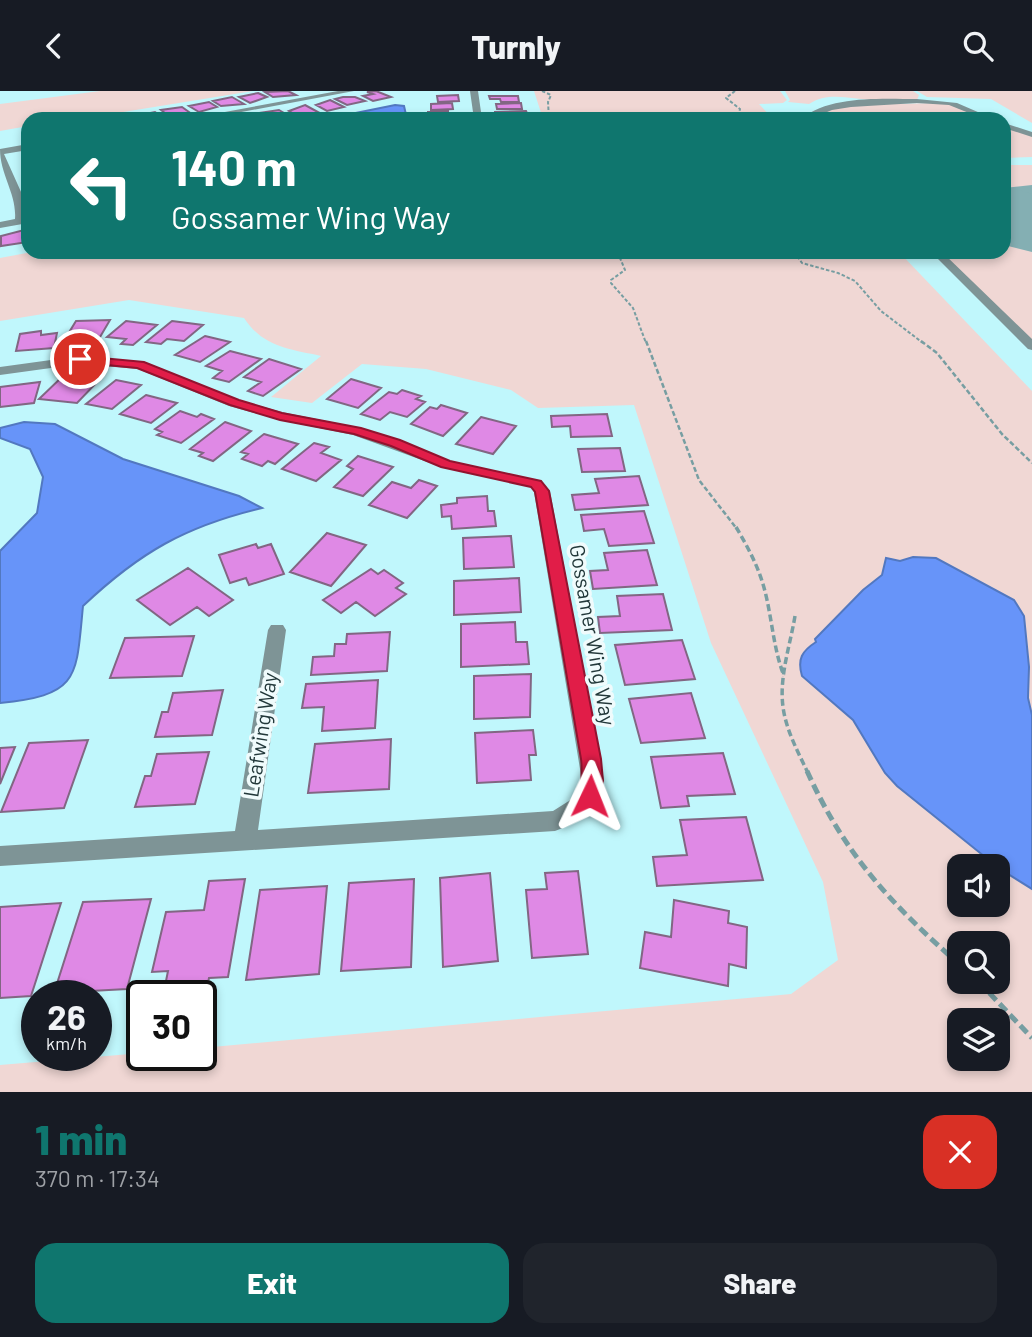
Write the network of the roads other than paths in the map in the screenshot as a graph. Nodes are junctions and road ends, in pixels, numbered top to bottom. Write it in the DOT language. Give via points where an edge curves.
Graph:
graph roads {
  1 [pos="350,91"];
  2 [pos="474,91"];
  3 [pos="231,112"];
  4 [pos="477,112"];
  5 [pos="814,112"];
  6 [pos="972,112"];
  7 [pos="1011,128"];
  8 [pos="1032,135"];
  9 [pos="21,148"];
  10 [pos="0,153"];
  11 [pos="21,203"];
  12 [pos="21,222"];
  13 [pos="0,225"];
  14 [pos="943,259"];
  15 [pos="1032,346"];
  16 [pos="0,371"];
  17 [pos="277,630"];
  18 [pos="245,841"];
  19 [pos="0,856"];
  1 -- 3 [label="street"];
  2 -- 4 [label="street"];
  5 -- 6 [label="street" via="833,105 930,102"];
  7 -- 8 [label="street"];
  9 -- 10 [label="street"];
  10 -- 11 [label="street"];
  12 -- 13 [label="street"];
  14 -- 15 [label="street"];
  16 -- 18 [label="street, Gossamer Wing Way" via="80,359 139,365 234,403 356,431 446,464 521,479 542,491 591,759 590,796 578,810 555,821"];
  17 -- 18 [label="street, Leafwing Way"];
  18 -- 19 [label="street, Gossamer Wing Way"];
}
